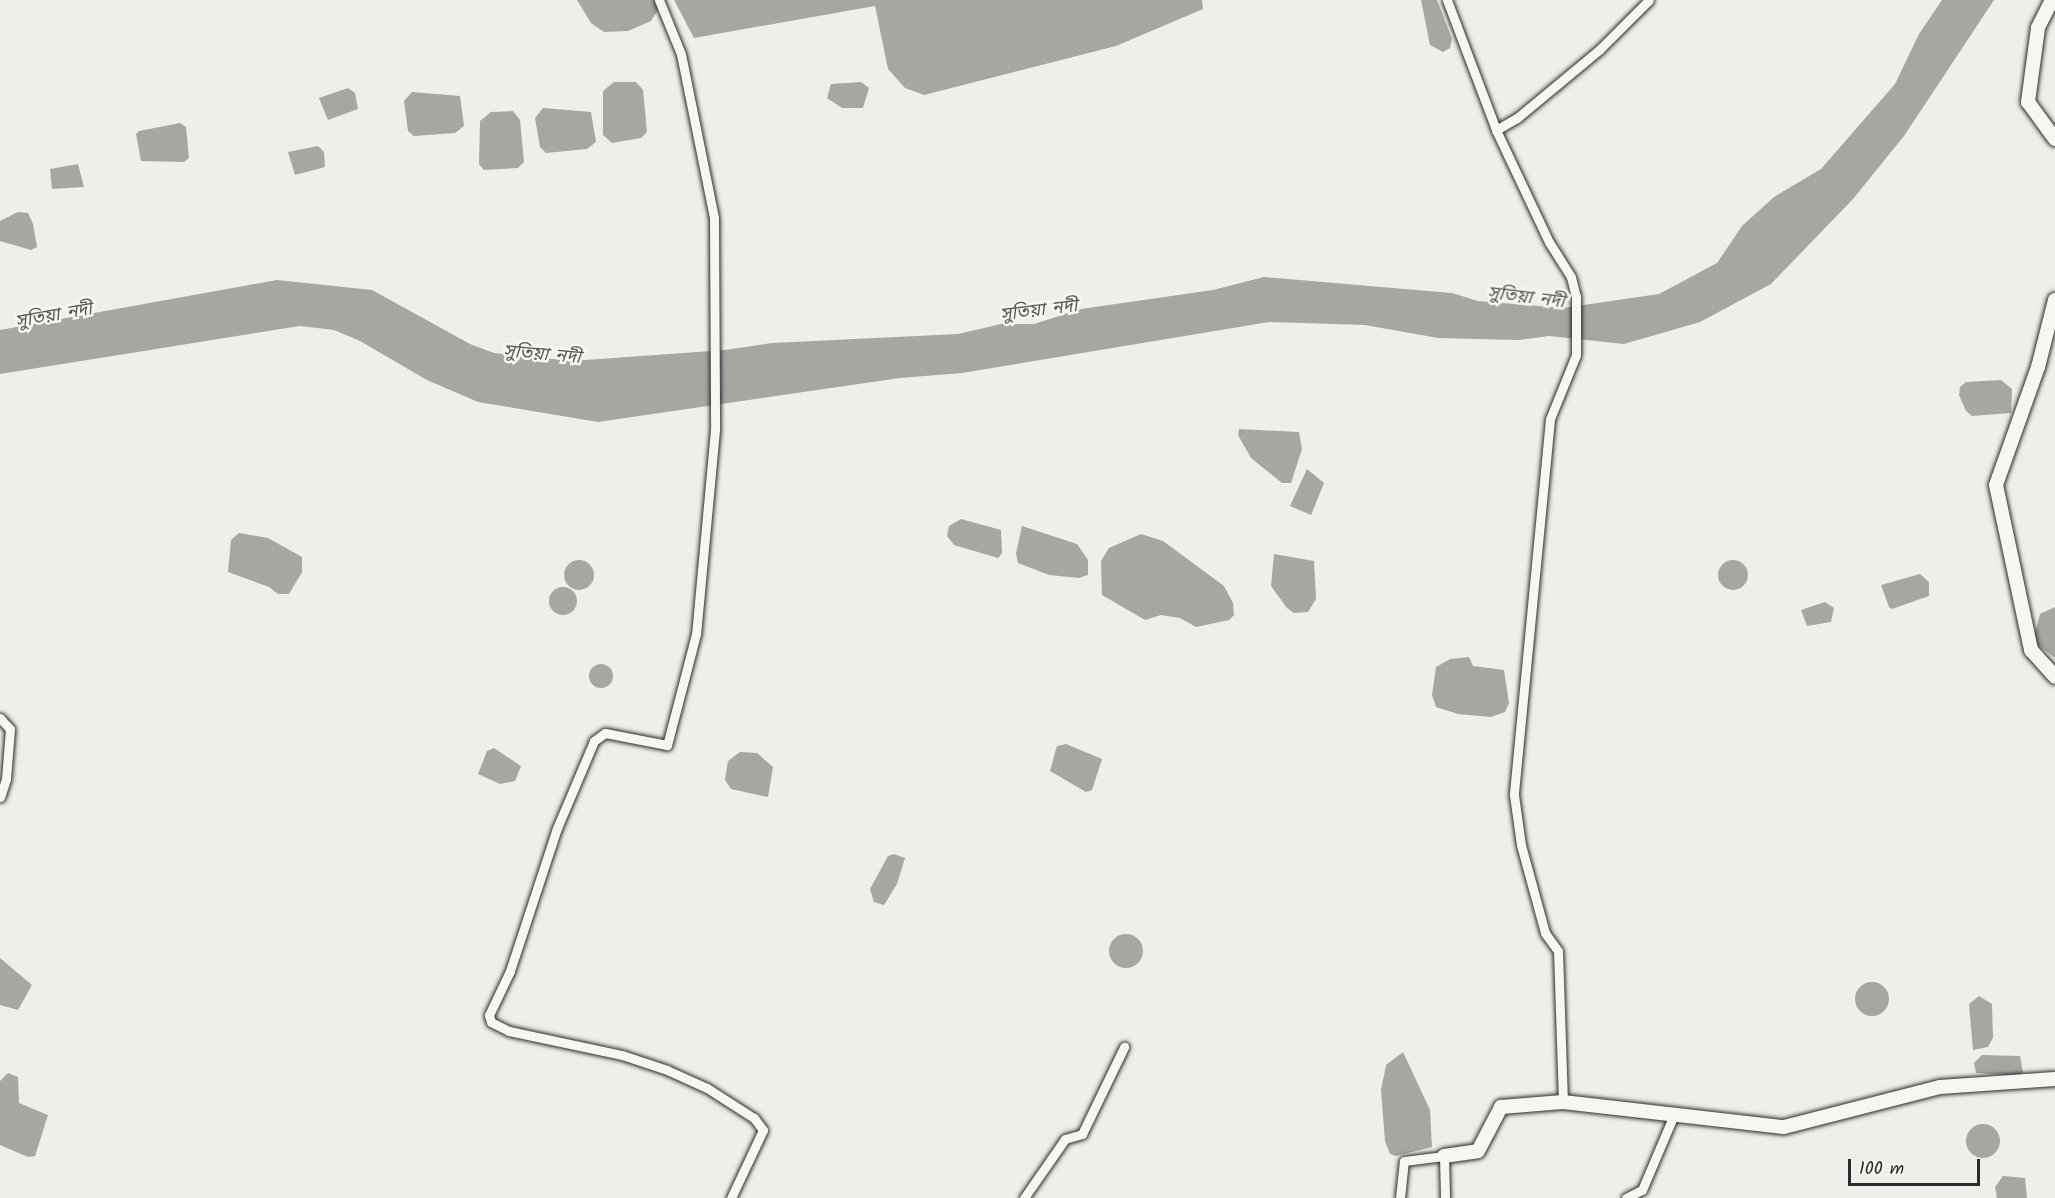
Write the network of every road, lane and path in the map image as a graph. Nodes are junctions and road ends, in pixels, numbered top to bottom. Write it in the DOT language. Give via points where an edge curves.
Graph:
graph roads {
  1 [pos="659,0"];
  2 [pos="1447,0"];
  3 [pos="1649,0"];
  4 [pos="2052,0"];
  5 [pos="1496,130"];
  6 [pos="2055,139"];
  7 [pos="2055,300"];
  8 [pos="2055,677"];
  9 [pos="0,718"];
  10 [pos="0,797"];
  11 [pos="1124,1047"];
  12 [pos="2055,1079"];
  13 [pos="1563,1102"];
  14 [pos="1673,1117"];
  15 [pos="1444,1156"];
  16 [pos="731,1198"];
  17 [pos="1024,1198"];
  18 [pos="1400,1198"];
  19 [pos="1445,1198"];
  20 [pos="1626,1198"];
  1 -- 16 [label="street" via="681,54 714,218 715,430 696,634 667,745 605,733 594,741 557,828 510,971 489,1015 491,1022 509,1031 622,1055 667,1071 707,1088 753,1118 763,1130"];
  2 -- 5 [label="street"];
  3 -- 5 [label="street" via="1600,49 1517,118"];
  4 -- 6 [label="street" via="2038,28 2028,102"];
  5 -- 13 [label="street" via="1554,251 1571,277 1576,297 1576,355 1550,419 1514,795 1521,845 1545,933 1558,951"];
  7 -- 8 [label="street" via="2038,367 1996,485 2031,650"];
  9 -- 10 [label="street" via="10,729 6,779"];
  11 -- 17 [label="street" via="1082,1134 1065,1139"];
  12 -- 14 [label="street" via="1940,1088 1784,1127"];
  13 -- 14 [label="street"];
  13 -- 15 [label="street" via="1501,1107 1478,1151"];
  14 -- 20 [label="street" via="1642,1190"];
  15 -- 18 [label="street" via="1404,1161"];
  15 -- 19 [label="street"];
}
